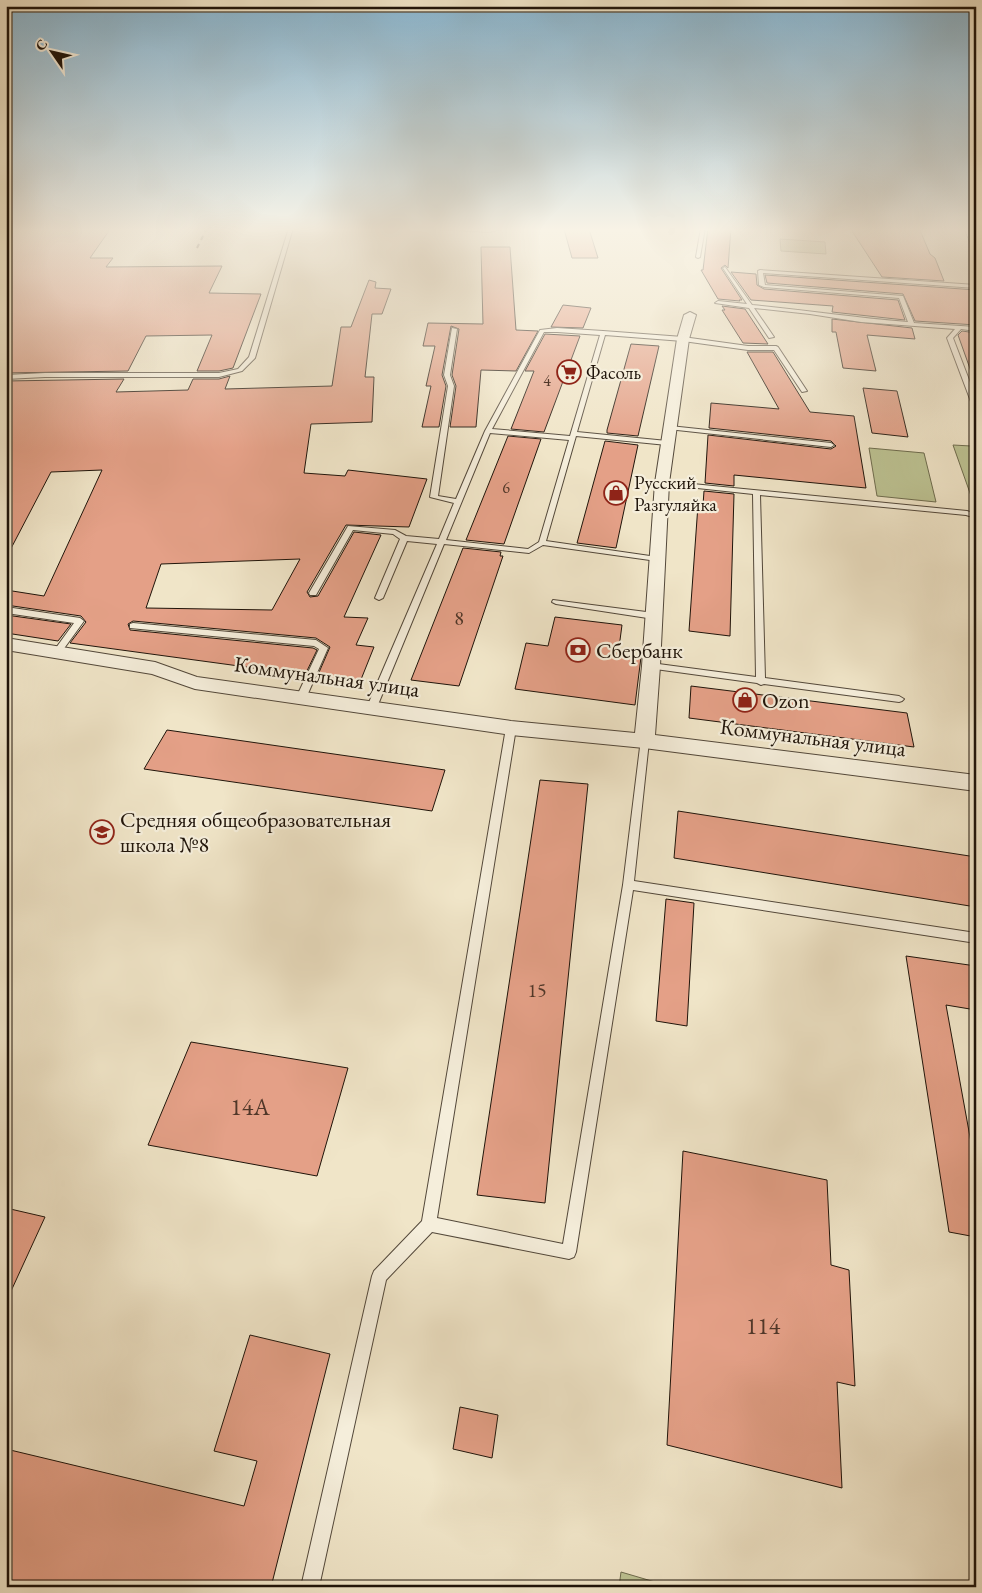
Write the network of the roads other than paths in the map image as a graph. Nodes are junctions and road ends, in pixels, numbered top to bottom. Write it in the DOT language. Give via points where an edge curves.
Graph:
graph roads {
  1 [pos="269,302"];
  2 [pos="748,302"];
  3 [pos="903,302"];
  4 [pos="718,303"];
  5 [pos="750,306"];
  6 [pos="690,315"];
  7 [pos="912,324"];
  8 [pos="959,328"];
  9 [pos="454,329"];
  10 [pos="976,330"];
  11 [pos="603,334"];
  12 [pos="771,337"];
  13 [pos="683,339"];
  14 [pos="6,377"];
  15 [pos="804,391"];
  16 [pos="976,407"];
  17 [pos="670,428"];
  18 [pos="488,432"];
  19 [pos="573,436"];
  20 [pos="667,443"];
  21 [pos="831,445"];
  22 [pos="662,483"];
  23 [pos="756,492"];
  24 [pos="458,502"];
  25 [pos="976,516"];
  26 [pos="404,538"];
  27 [pos="442,542"];
  28 [pos="542,543"];
  29 [pos="657,559"];
  30 [pos="312,593"];
  31 [pos="378,598"];
  32 [pos="556,602"];
  33 [pos="6,610"];
  34 [pos="654,616"];
  35 [pos="133,626"];
  36 [pos="6,644"];
  37 [pos="58,652"];
  38 [pos="651,666"];
  39 [pos="761,682"];
  40 [pos="301,698"];
  41 [pos="899,699"];
  42 [pos="372,707"];
  43 [pos="511,728"];
  44 [pos="644,741"];
  45 [pos="976,783"];
  46 [pos="628,885"];
  47 [pos="976,938"];
  48 [pos="429,1224"];
  49 [pos="310,1587"];
  1 -- 14 [label="lane" via="252,358 240,370 219,375"];
  2 -- 5 [label="lane"];
  3 -- 7 [label="lane"];
  4 -- 5 [label="lane"];
  5 -- 7 [label="lane"];
  5 -- 12 [label="lane"];
  6 -- 13 [label="street"];
  7 -- 8 [label="lane"];
  8 -- 10 [label="lane"];
  8 -- 16 [label="lane" via="950,338"];
  9 -- 24 [label="lane" via="447,375 451,386 434,497"];
  11 -- 13 [label="lane"];
  11 -- 18 [label="lane" via="542,331"];
  11 -- 19 [label="lane"];
  13 -- 15 [label="lane" via="748,348 776,348"];
  13 -- 17 [label="street"];
  17 -- 20 [label="street"];
  17 -- 21 [label="lane"];
  18 -- 19 [label="lane"];
  18 -- 24 [label="lane"];
  19 -- 20 [label="lane"];
  19 -- 28 [label="lane"];
  20 -- 22 [label="street"];
  22 -- 23 [label="lane"];
  22 -- 29 [label="street"];
  23 -- 25 [label="lane"];
  23 -- 39 [label="lane"];
  24 -- 27 [label="lane"];
  26 -- 27 [label="lane"];
  26 -- 30 [label="lane" via="395,532 351,528"];
  26 -- 31 [label="lane"];
  27 -- 28 [label="lane" via="529,551"];
  27 -- 42 [label="lane"];
  28 -- 29 [label="lane"];
  29 -- 34 [label="street"];
  32 -- 34 [label="lane"];
  33 -- 37 [label="lane" via="80,622"];
  34 -- 38 [label="street"];
  35 -- 40 [label="lane" via="316,643 324,648"];
  36 -- 37 [label="street, Коммунальная улица"];
  37 -- 40 [label="street, Коммунальная улица" via="155,668 195,683"];
  38 -- 39 [label="lane"];
  38 -- 44 [label="street"];
  39 -- 41 [label="lane"];
  40 -- 42 [label="street, Коммунальная улица"];
  42 -- 43 [label="street, Коммунальная улица"];
  43 -- 44 [label="street, Коммунальная улица"];
  43 -- 48 [label="lane"];
  44 -- 45 [label="street, Коммунальная улица"];
  44 -- 46 [label="lane"];
  46 -- 47 [label="lane"];
  46 -- 48 [label="lane" via="569,1252"];
  48 -- 49 [label="lane" via="379,1276"];
}
